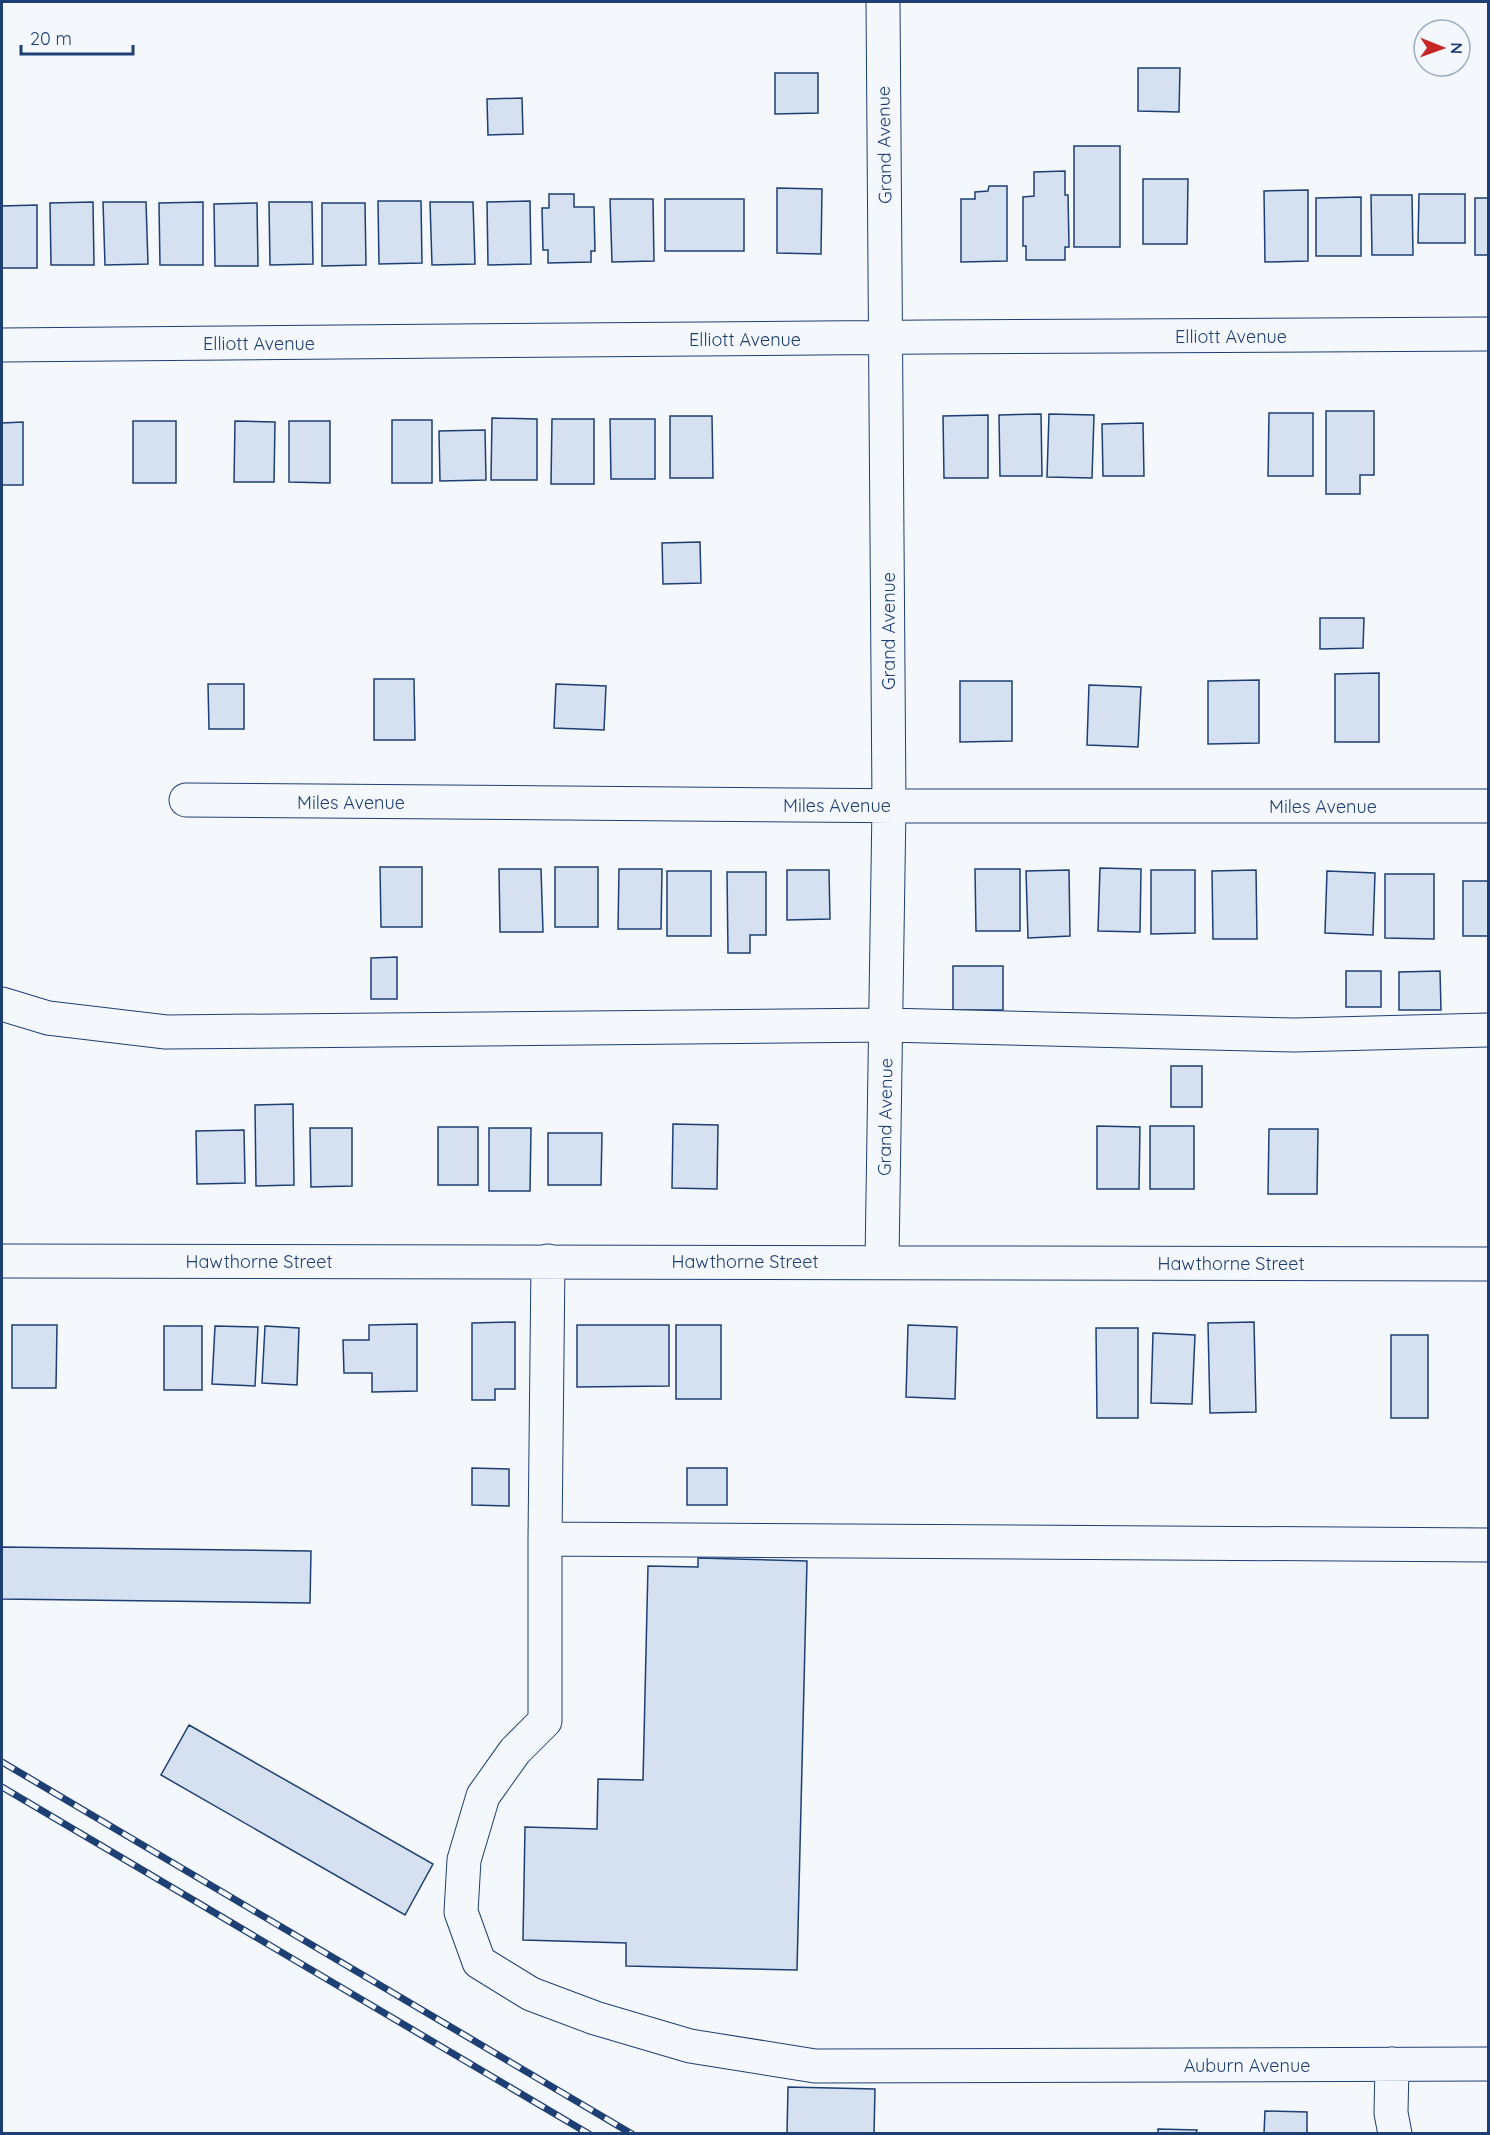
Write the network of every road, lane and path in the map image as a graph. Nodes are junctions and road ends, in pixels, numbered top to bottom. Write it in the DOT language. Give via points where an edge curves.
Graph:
graph roads {
  1 [pos="883,2"];
  2 [pos="1488,334"];
  3 [pos="886,338"];
  4 [pos="2,345"];
  5 [pos="186,800"];
  6 [pos="889,806"];
  7 [pos="1488,806"];
  8 [pos="2,1004"];
  9 [pos="886,1025"];
  10 [pos="1488,1030"];
  11 [pos="2,1261"];
  12 [pos="548,1261"];
  13 [pos="882,1262"];
  14 [pos="1488,1264"];
  15 [pos="545,1539"];
  16 [pos="1488,1545"];
  17 [pos="1392,2064"];
  18 [pos="1488,2064"];
  19 [pos="1395,2133"];
  1 -- 3 [label="street, Grand Avenue"];
  2 -- 3 [label="street, Elliott Avenue"];
  3 -- 4 [label="street, Elliott Avenue"];
  3 -- 6 [label="street, Grand Avenue"];
  5 -- 6 [label="street, Miles Avenue"];
  6 -- 7 [label="street, Miles Avenue"];
  6 -- 9 [label="street, Grand Avenue"];
  8 -- 9 [label="street" via="48,1018 166,1032"];
  9 -- 10 [label="street" via="1296,1035"];
  9 -- 13 [label="street, Grand Avenue"];
  11 -- 12 [label="street, Hawthorne Street"];
  12 -- 13 [label="street, Hawthorne Street"];
  12 -- 15 [label="street, Auburn Avenue"];
  13 -- 14 [label="street, Hawthorne Street"];
  15 -- 16 [label="street"];
  15 -- 17 [label="street, Auburn Avenue" via="544,1721 515,1751 483,1796 464,1860 461,1912 479,1962 531,1994 595,2018 690,2046 815,2066"];
  17 -- 18 [label="street, Auburn Avenue"];
  17 -- 19 [label="street" via="1391,2114"];
}
